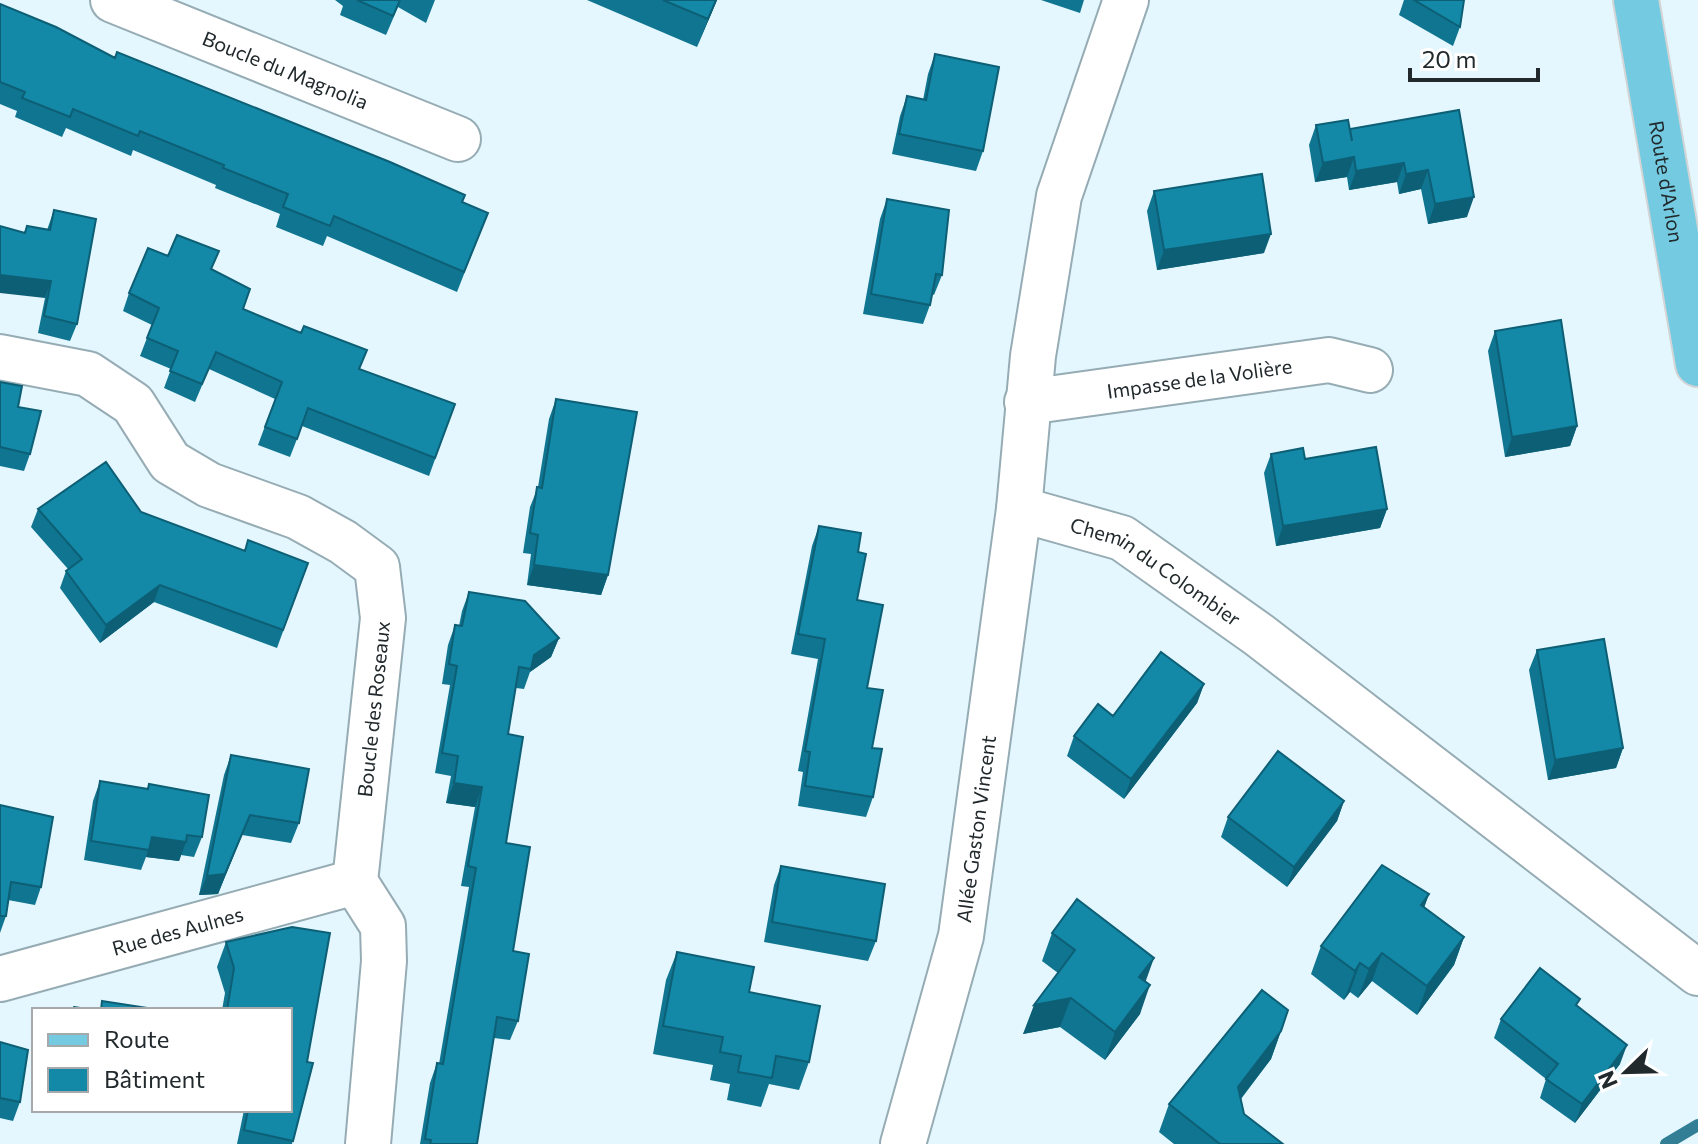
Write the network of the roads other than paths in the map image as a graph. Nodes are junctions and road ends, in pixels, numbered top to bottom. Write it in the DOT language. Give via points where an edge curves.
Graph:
graph roads {
  1 [pos="113,0"];
  2 [pos="1126,0"];
  3 [pos="1636,0"];
  4 [pos="458,139"];
  5 [pos="0,357"];
  6 [pos="1698,364"];
  7 [pos="1370,370"];
  8 [pos="1027,402"];
  9 [pos="1019,509"];
  10 [pos="355,882"];
  11 [pos="1698,973"];
  12 [pos="0,979"];
  13 [pos="368,1144"];
  14 [pos="903,1144"];
  1 -- 4 [label="street, Boucle du Magnolia"];
  2 -- 8 [label="street" via="1059,196"];
  3 -- 6 [label="main road, Route d'Arlon"];
  5 -- 10 [label="street, Boucle des Roseaux" via="88,374 133,404 170,462 209,485 298,517 377,567 383,618"];
  7 -- 8 [label="street, Impasse de la Volière" via="1329,360"];
  8 -- 9 [label="street"];
  9 -- 11 [label="street, Chemin du Colombier" via="1122,538 1259,635"];
  9 -- 14 [label="street, Allée Gaston Vincent" via="961,936"];
  10 -- 12 [label="street, Rue des Aulnes"];
  10 -- 13 [label="street" via="383,926"];
}
